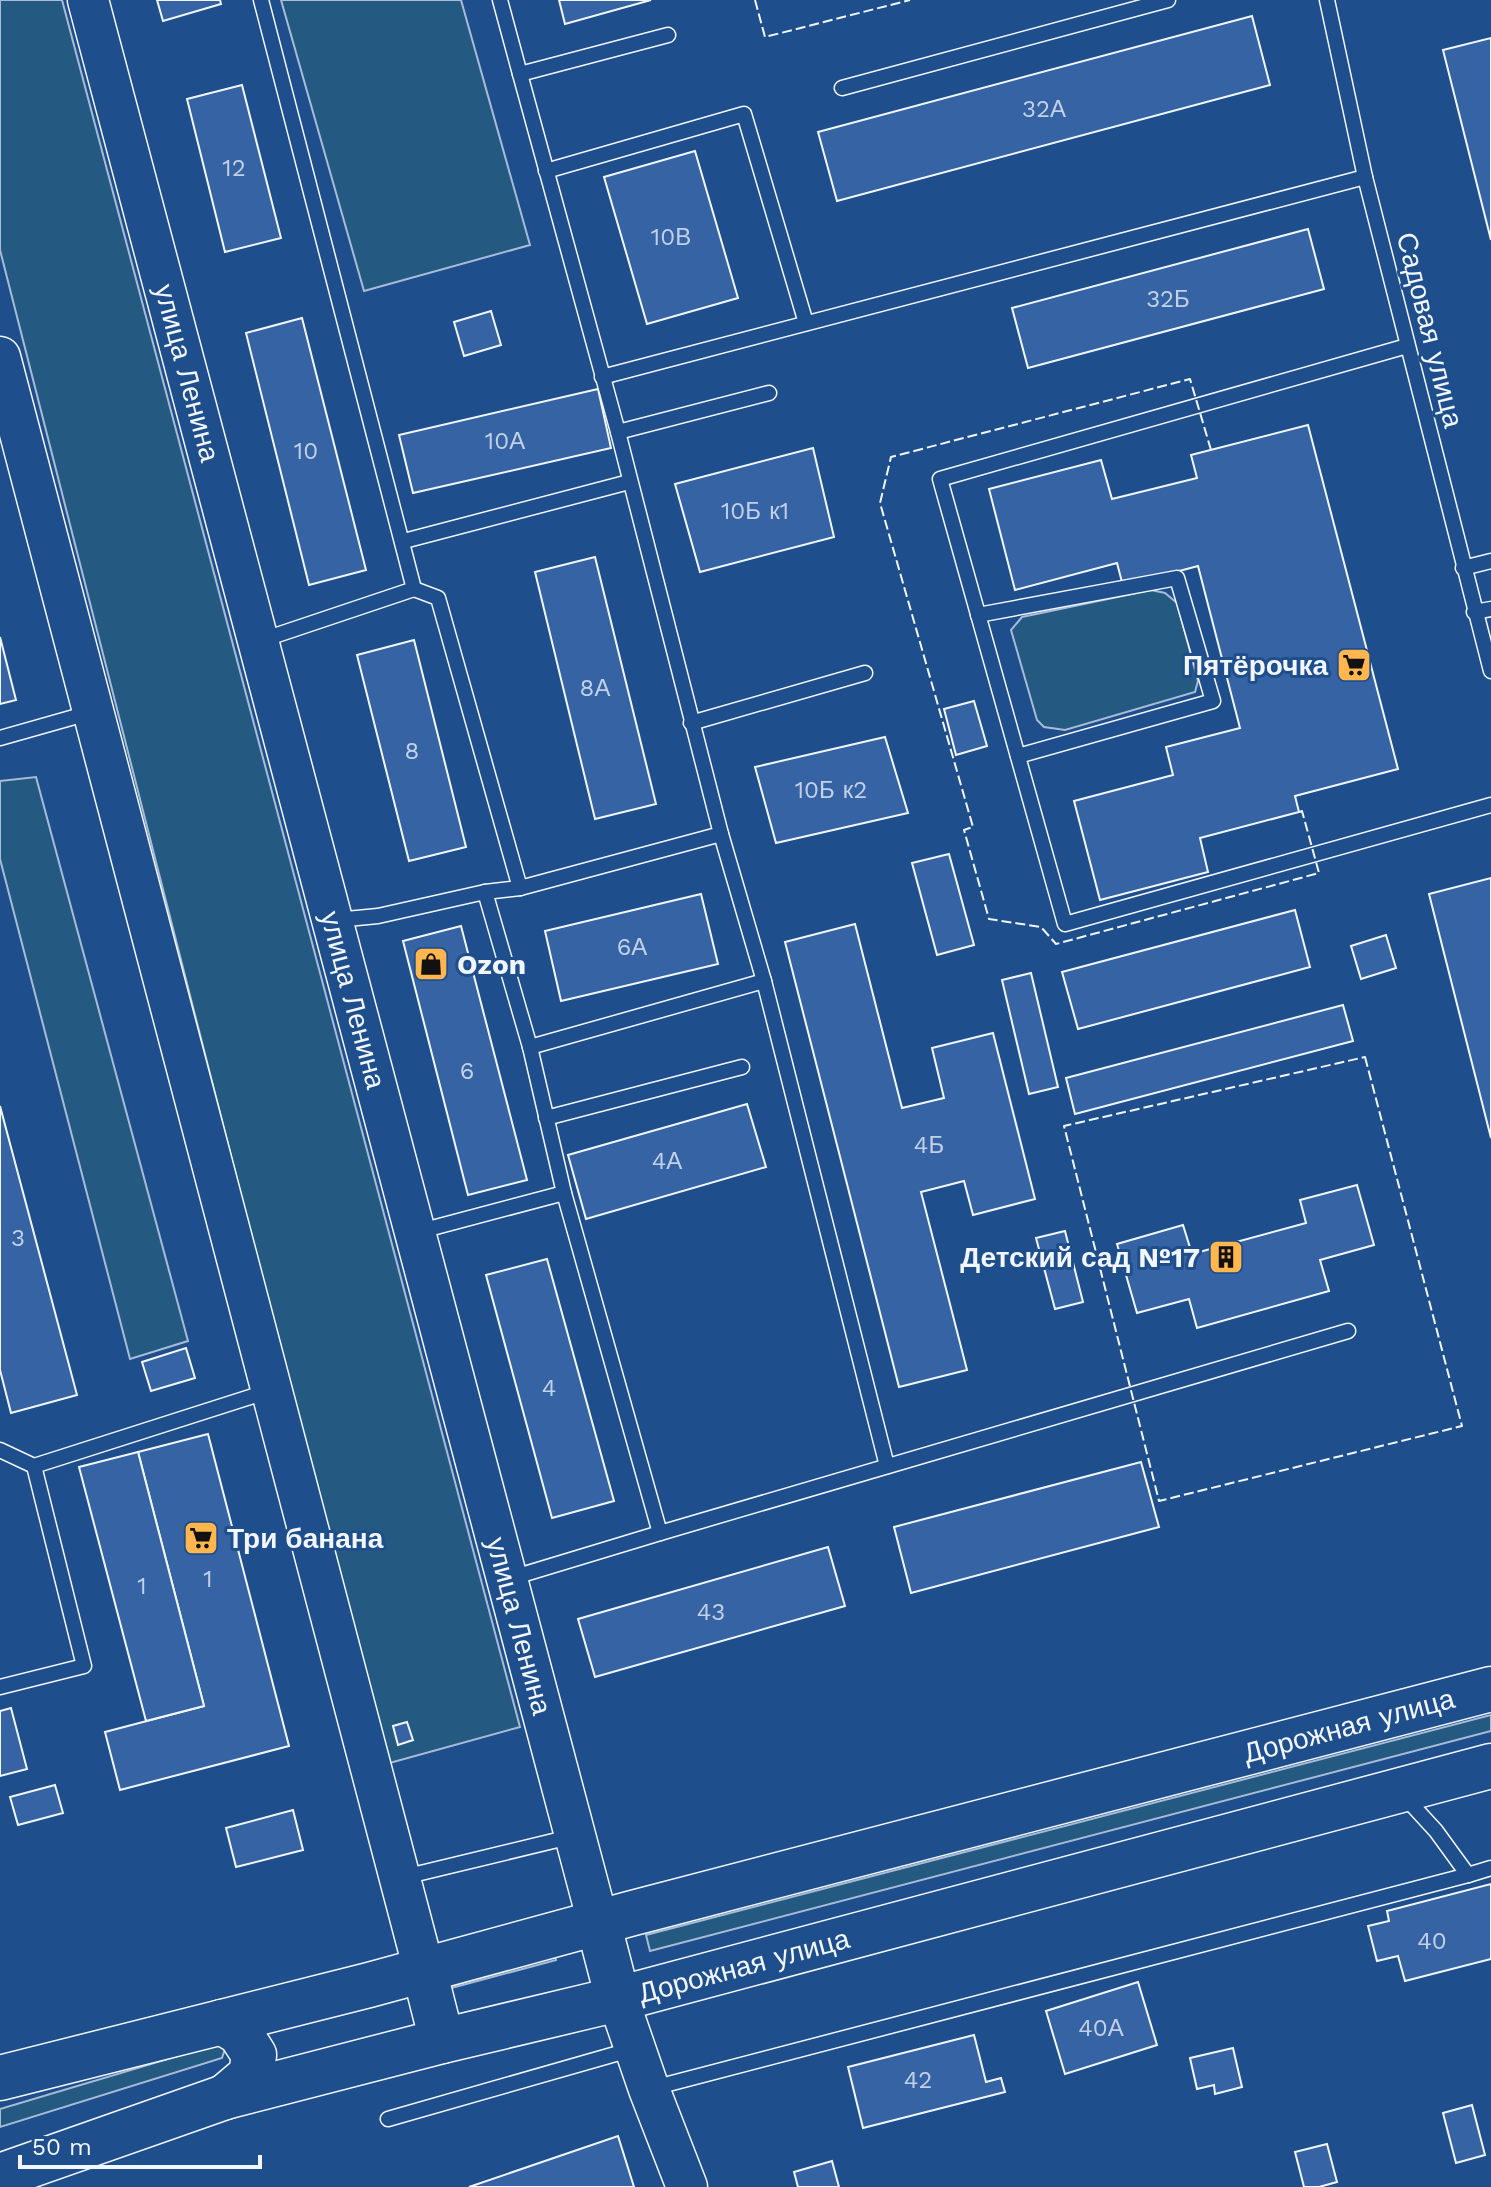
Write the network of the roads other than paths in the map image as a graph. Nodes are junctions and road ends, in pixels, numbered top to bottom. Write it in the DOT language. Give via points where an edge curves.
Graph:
graph roads {
  1 [pos="88,0"];
  2 [pos="261,0"];
  3 [pos="500,0"];
  4 [pos="1168,0"];
  5 [pos="1327,0"];
  6 [pos="668,35"];
  7 [pos="520,74"];
  8 [pos="842,88"];
  9 [pos="546,171"];
  10 [pos="1365,177"];
  11 [pos="806,323"];
  12 [pos="1407,346"];
  13 [pos="2,372"];
  14 [pos="602,377"];
  15 [pos="769,393"];
  16 [pos="618,432"];
  17 [pos="629,482"];
  18 [pos="404,541"];
  19 [pos="1491,561"];
  20 [pos="1463,568"];
  21 [pos="414,589"];
  22 [pos="1491,609"];
  23 [pos="1474,612"];
  24 [pos="978,615"];
  25 [pos="258,641"];
  26 [pos="1491,671"];
  27 [pos="865,673"];
  28 [pos="93,712"];
  29 [pos="691,723"];
  30 [pos="0,738"];
  31 [pos="1018,756"];
  32 [pos="1491,805"];
  33 [pos="721,834"];
  34 [pos="520,888"];
  35 [pos="485,892"];
  36 [pos="332,920"];
  37 [pos="764,981"];
  38 [pos="530,1047"];
  39 [pos="742,1067"];
  40 [pos="546,1118"];
  41 [pos="564,1193"];
  42 [pos="415,1232"];
  43 [pos="1348,1331"];
  44 [pos="271,1391"];
  45 [pos="0,1450"];
  46 [pos="34,1466"];
  47 [pos="887,1466"];
  48 [pos="660,1533"];
  49 [pos="507,1580"];
  50 [pos="0,1687"];
  51 [pos="1491,1689"];
  52 [pos="1491,1766"];
  53 [pos="1400,1790"];
  54 [pos="575,1835"];
  55 [pos="1491,1868"];
  56 [pos="1468,1875"];
  57 [pos="399,1879"];
  58 [pos="598,1922"];
  59 [pos="424,1970"];
  60 [pos="618,1999"];
  61 [pos="222,2022"];
  62 [pos="442,2041"];
  63 [pos="634,2049"];
  64 [pos="0,2078"];
  65 [pos="649,2089"];
  66 [pos="225,2097"];
  67 [pos="388,2119"];
  68 [pos="26,2171"];
  69 [pos="687,2187"];
  1 -- 25 [label="main road, улица Ленина"];
  2 -- 18 [label="lane"];
  3 -- 7 [label="lane"];
  4 -- 8 [label="lane"];
  5 -- 10 [label="lane, Садовая улица"];
  6 -- 7 [label="lane"];
  7 -- 9 [label="lane"];
  9 -- 11 [label="lane" via="744,114"];
  9 -- 14 [label="lane"];
  10 -- 11 [label="lane"];
  10 -- 12 [label="lane, Садовая улица"];
  11 -- 14 [label="lane"];
  12 -- 20 [label="lane, Садовая улица"];
  12 -- 24 [label="lane" via="940,479"];
  13 -- 28 [label="main road"];
  14 -- 16 [label="lane"];
  15 -- 16 [label="lane"];
  16 -- 17 [label="lane"];
  17 -- 18 [label="lane"];
  17 -- 29 [label="lane"];
  18 -- 21 [label="lane"];
  19 -- 20 [label="lane"];
  20 -- 23 [label="lane, Садовая улица"];
  21 -- 25 [label="lane"];
  21 -- 34 [label="lane" via="438,598"];
  22 -- 23 [label="lane"];
  23 -- 26 [label="lane, Садовая улица"];
  24 -- 31 [label="lane"];
  24 -- 31 [label="lane" via="1177,578 1213,701"];
  25 -- 36 [label="main road, улица Ленина"];
  27 -- 29 [label="lane"];
  28 -- 30 [label="lane"];
  28 -- 44 [label="main road"];
  29 -- 33 [label="lane"];
  31 -- 32 [label="lane" via="1065,924"];
  33 -- 34 [label="lane"];
  33 -- 37 [label="lane"];
  34 -- 35 [label="lane"];
  35 -- 36 [label="lane" via="378,916"];
  35 -- 38 [label="lane"];
  36 -- 42 [label="main road, улица Ленина"];
  37 -- 38 [label="lane"];
  37 -- 47 [label="lane"];
  38 -- 40 [label="lane"];
  39 -- 40 [label="lane"];
  40 -- 41 [label="lane"];
  41 -- 42 [label="lane"];
  41 -- 48 [label="lane"];
  42 -- 49 [label="main road, улица Ленина"];
  43 -- 47 [label="lane"];
  44 -- 46 [label="lane"];
  44 -- 57 [label="main road"];
  45 -- 46 [label="lane"];
  46 -- 50 [label="lane" via="84,1666"];
  47 -- 48 [label="lane"];
  48 -- 49 [label="lane"];
  49 -- 54 [label="main road, улица Ленина"];
  51 -- 58 [label="main road, Дорожная улица"];
  52 -- 53 [label="main road, Дорожная улица"];
  53 -- 56 [label="lane"];
  53 -- 60 [label="main road, Дорожная улица"];
  54 -- 57 [label="lane"];
  54 -- 58 [label="main road, улица Ленина"];
  55 -- 56 [label="lane"];
  56 -- 65 [label="lane"];
  57 -- 59 [label="main road"];
  58 -- 59 [label="main road, Дорожная улица"];
  58 -- 60 [label="main road, улица Ленина"];
  59 -- 61 [label="main road, Дорожная улица"];
  59 -- 62 [label="main road"];
  60 -- 62 [label="main road, Дорожная улица"];
  60 -- 63 [label="main road"];
  61 -- 64 [label="main road, Дорожная улица"];
  61 -- 66 [label="main road" via="240,2033 254,2055 251,2075"];
  62 -- 66 [label="main road, Дорожная улица"];
  63 -- 65 [label="main road"];
  63 -- 67 [label="lane"];
  65 -- 69 [label="main road"];
  66 -- 68 [label="main road, Дорожная улица"];
}
